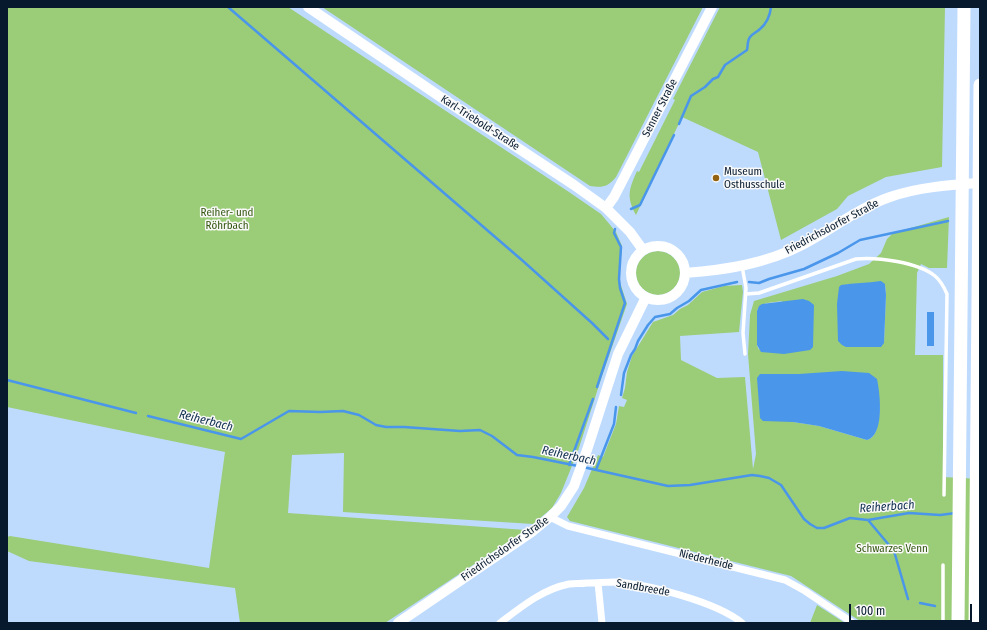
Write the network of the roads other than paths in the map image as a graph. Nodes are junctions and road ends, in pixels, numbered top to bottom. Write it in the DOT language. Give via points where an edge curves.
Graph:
graph roads {
  1 [pos="308,7"];
  2 [pos="712,7"];
  3 [pos="964,7"];
  4 [pos="980,85"];
  5 [pos="980,183"];
  6 [pos="606,208"];
  7 [pos="643,250"];
  8 [pos="742,266"];
  9 [pos="685,273"];
  10 [pos="746,294"];
  11 [pos="646,297"];
  12 [pos="745,354"];
  13 [pos="944,495"];
  14 [pos="550,517"];
  15 [pos="943,565"];
  16 [pos="598,583"];
  17 [pos="398,623"];
  18 [pos="500,623"];
  19 [pos="602,623"];
  20 [pos="742,623"];
  21 [pos="853,623"];
  22 [pos="943,623"];
  23 [pos="958,623"];
  24 [pos="975,623"];
  1 -- 6 [label="main road, Karl-Triebold-Straße"];
  2 -- 6 [label="main road, Senner Straße"];
  3 -- 23 [label="highway"];
  4 -- 24 [label="highway"];
  5 -- 8 [label="main road, Friedrichsdorfer Straße" via="937,187 890,197 787,252"];
  6 -- 7 [label="main road, Karl-Triebold-Straße" via="630,232"];
  7 -- 9 [label="main road" via="657,246 673,251 680,257"];
  7 -- 11 [label="main road" via="633,262 631,273 633,284"];
  8 -- 9 [label="main road, Friedrichsdorfer Straße"];
  8 -- 10 [label="lane"];
  9 -- 11 [label="main road" via="677,292 670,297 655,300"];
  10 -- 12 [label="lane" via="743,333"];
  10 -- 13 [label="lane" via="759,293 856,259 868,258 913,266 935,276 947,294"];
  11 -- 14 [label="main road, Friedrichsdorfer Straße" via="618,354 574,486"];
  14 -- 17 [label="main road, Friedrichsdorfer Straße"];
  14 -- 21 [label="street, Niederheide" via="568,526 785,580"];
  15 -- 22 [label="lane"];
  16 -- 18 [label="street, Sandbreede" via="569,584 547,591"];
  16 -- 19 [label="street"];
  16 -- 20 [label="street, Sandbreede" via="649,587 680,595 726,612"];
}
